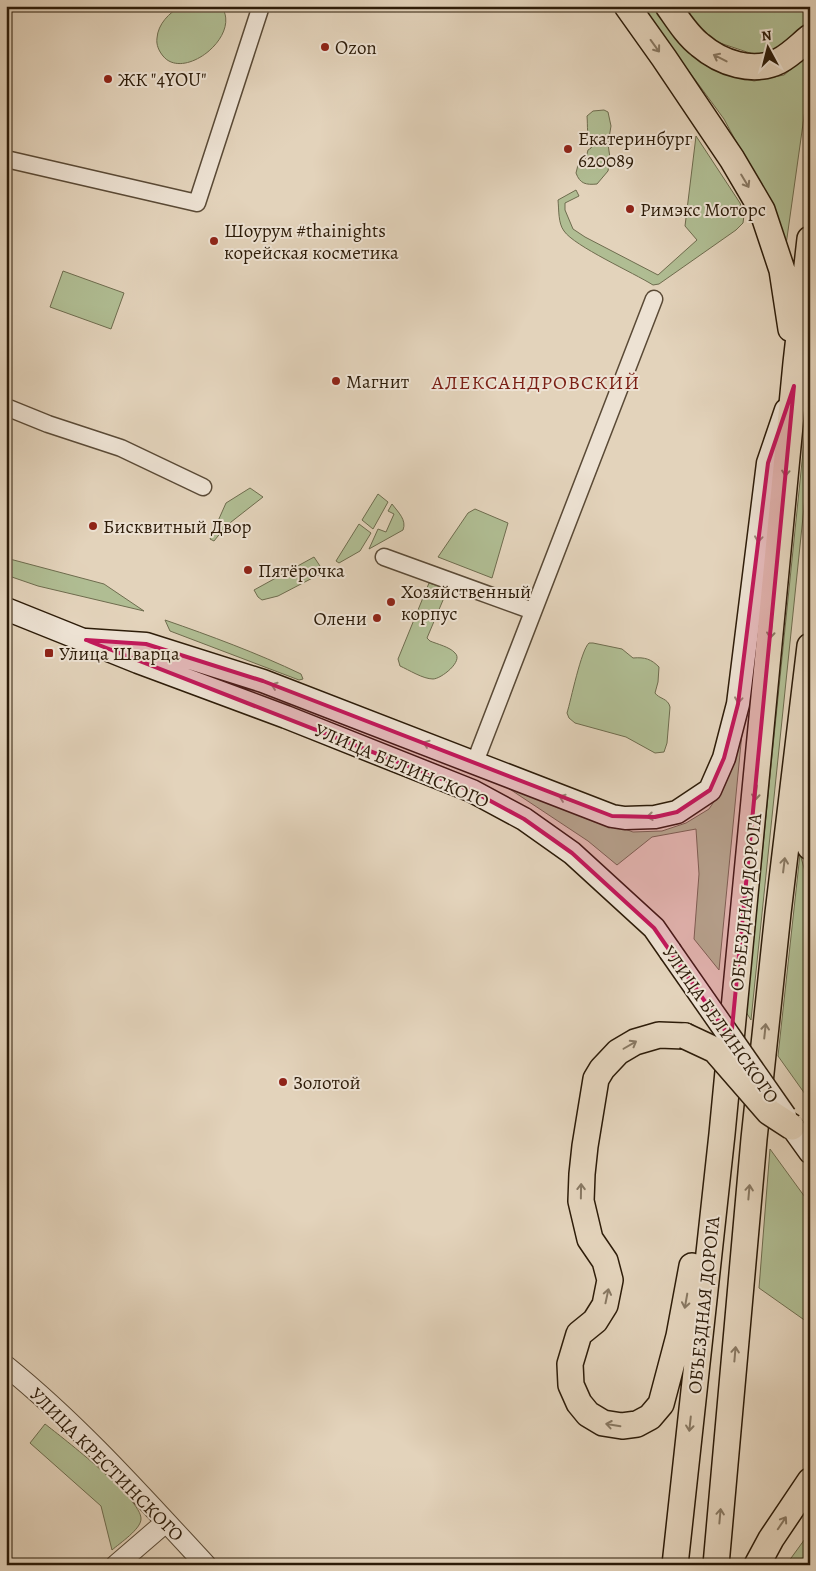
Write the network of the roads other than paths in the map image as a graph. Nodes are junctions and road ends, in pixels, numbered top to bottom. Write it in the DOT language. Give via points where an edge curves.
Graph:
graph roads {
  1 [pos="261,6"];
  2 [pos="627,6"];
  3 [pos="668,6"];
  4 [pos="810,37"];
  5 [pos="6,159"];
  6 [pos="810,239"];
  7 [pos="654,299"];
  8 [pos="795,375"];
  9 [pos="6,407"];
  10 [pos="203,487"];
  11 [pos="384,557"];
  12 [pos="6,609"];
  13 [pos="534,611"];
  14 [pos="86,640"];
  15 [pos="809,655"];
  16 [pos="804,706"];
  17 [pos="475,762"];
  18 [pos="810,848"];
  19 [pos="792,1127"];
  20 [pos="722,1134"];
  21 [pos="810,1152"];
  22 [pos="6,1366"];
  23 [pos="810,1481"];
  24 [pos="166,1522"];
  25 [pos="116,1565"];
  26 [pos="206,1565"];
  27 [pos="675,1565"];
  28 [pos="716,1565"];
  29 [pos="757,1565"];
  1 -- 5 [label="street" via="197,203"];
  2 -- 8 [label="main road, one-way" via="732,159 762,210 782,270"];
  4 -- 3 [label="main road, one-way" via="778,61 757,66 736,65 700,46"];
  6 -- 8 [label="main road, ОБЪЕЗДНАЯ ДОРОГА"];
  7 -- 13 [label="street"];
  8 -- 17 [label="main road, one-way" via="768,463 738,704 724,758 710,790 677,812 625,818 612,816"];
  8 -- 20 [label="main road, ОБЪЕЗДНАЯ ДОРОГА, one-way"];
  9 -- 10 [label="street" via="121,448"];
  11 -- 13 [label="street"];
  12 -- 14 [label="main road, УЛИЦА БЕЛИНСКОГО"];
  13 -- 17 [label="street"];
  17 -- 14 [label="main road, one-way" via="245,675 146,644"];
  14 -- 19 [label="main road, УЛИЦА БЕЛИНСКОГО, bridge" via="472,791 524,819 572,853 654,928"];
  15 -- 16 [label="main road, ОБЪЕЗДНАЯ ДОРОГА"];
  16 -- 18 [label="main road"];
  28 -- 16 [label="main road, ОБЪЕЗДНАЯ ДОРОГА, one-way" via="756,1120"];
  20 -- 19 [label="main road, one-way, bridge" via="705,1192 680,1336 661,1404 650,1417 637,1424 603,1423 588,1414 579,1403 571,1384 570,1364 579,1334 595,1322 606,1305 610,1280 604,1261 590,1239 581,1201 585,1146 596,1079 602,1069 618,1052 635,1042 659,1035 686,1036 715,1050 769,1112"];
  19 -- 21 [label="main road, УЛИЦА БЕЛИНСКОГО"];
  20 -- 27 [label="main road, ОБЪЕЗДНАЯ ДОРОГА, one-way"];
  22 -- 24 [label="street, УЛИЦА КРЕСТИНСКОГО" via="81,1432"];
  29 -- 23 [label="main road, one-way"];
  24 -- 25 [label="street"];
  24 -- 26 [label="street, УЛИЦА КРЕСТИНСКОГО"];
}
